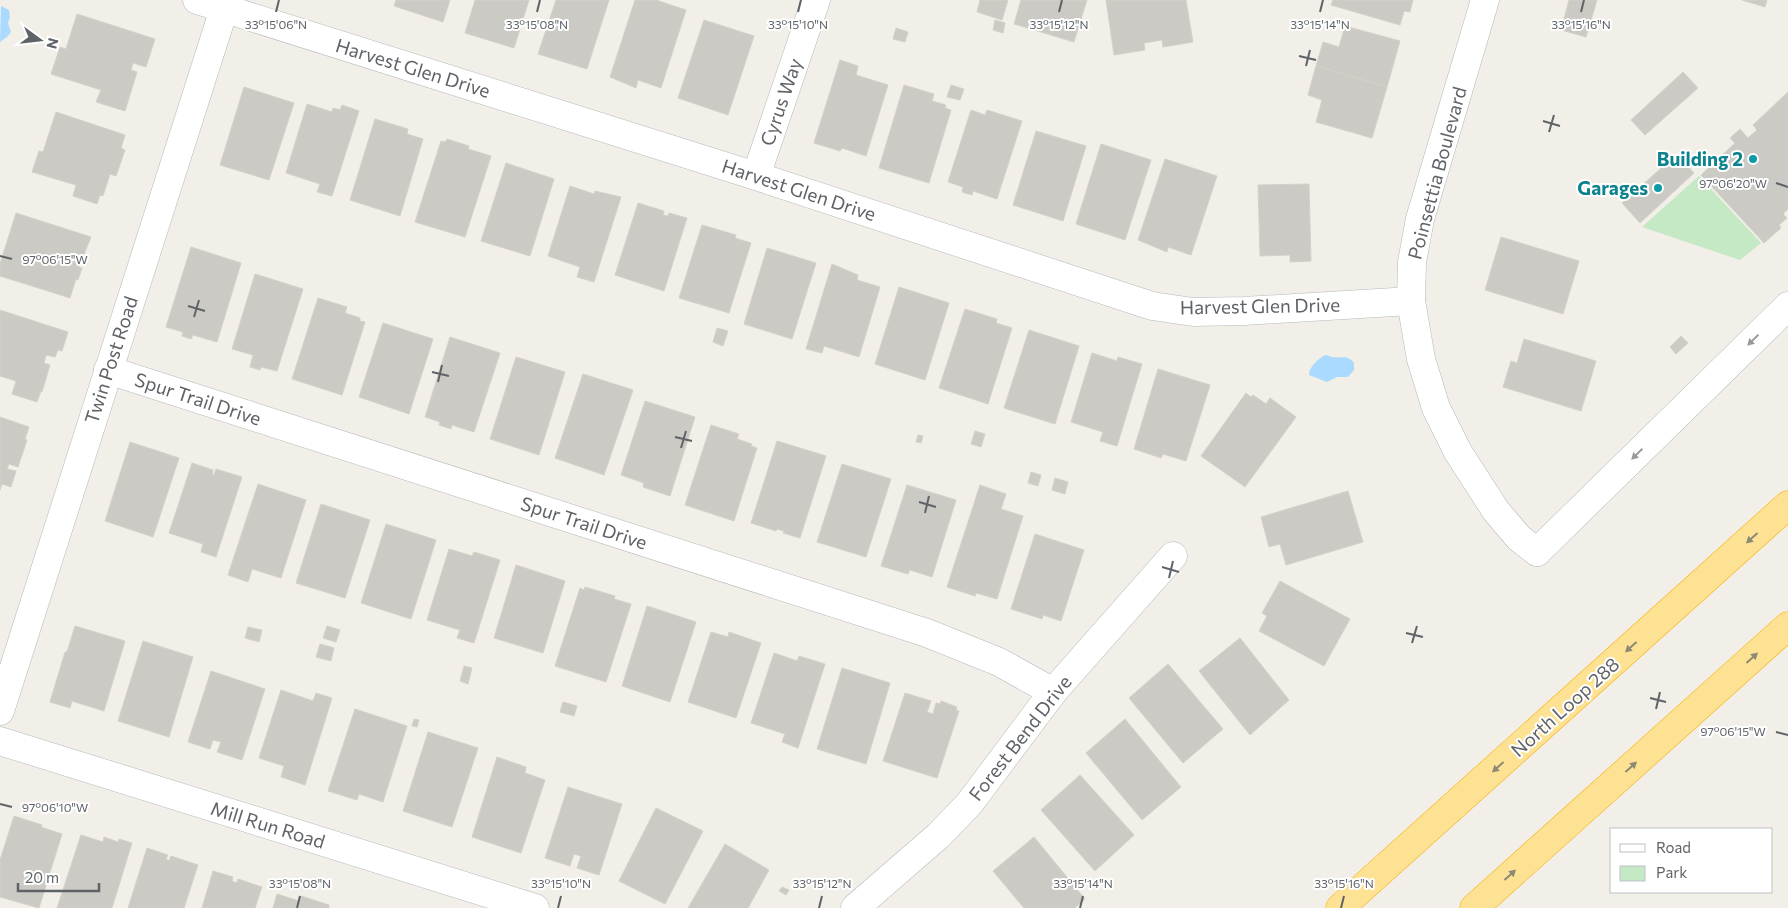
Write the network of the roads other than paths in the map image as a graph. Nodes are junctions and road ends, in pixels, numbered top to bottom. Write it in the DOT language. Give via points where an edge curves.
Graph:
graph roads {
  1 [pos="197,0"];
  2 [pos="816,0"];
  3 [pos="1485,0"];
  4 [pos="224,9"];
  5 [pos="756,176"];
  6 [pos="1411,301"];
  7 [pos="1788,306"];
  8 [pos="108,370"];
  9 [pos="1788,505"];
  10 [pos="1173,556"];
  11 [pos="1788,626"];
  12 [pos="1053,692"];
  13 [pos="0,711"];
  14 [pos="0,741"];
  15 [pos="536,908"];
  16 [pos="855,908"];
  17 [pos="1340,908"];
  18 [pos="1474,908"];
  1 -- 4 [label="street, Harvest Glen Drive"];
  2 -- 5 [label="street, Cyrus Way"];
  3 -- 6 [label="street, Poinsettia Boulevard" via="1420,219 1412,262"];
  4 -- 5 [label="street, Harvest Glen Drive"];
  4 -- 8 [label="street, Twin Post Road"];
  5 -- 6 [label="street, Harvest Glen Drive" via="1152,306 1192,312 1244,311"];
  7 -- 6 [label="street, Poinsettia Boulevard, one-way" via="1537,552 1496,511 1458,452 1436,408 1421,359"];
  8 -- 12 [label="street, Spur Trail Drive" via="927,633 999,662"];
  8 -- 13 [label="street, Twin Post Road"];
  9 -- 17 [label="highway, North Loop 288, one-way"];
  10 -- 12 [label="street, Forest Bend Drive"];
  18 -- 11 [label="highway, one-way"];
  12 -- 16 [label="street, Forest Bend Drive" via="969,804 938,836"];
  14 -- 15 [label="street, Mill Run Road"];
}
